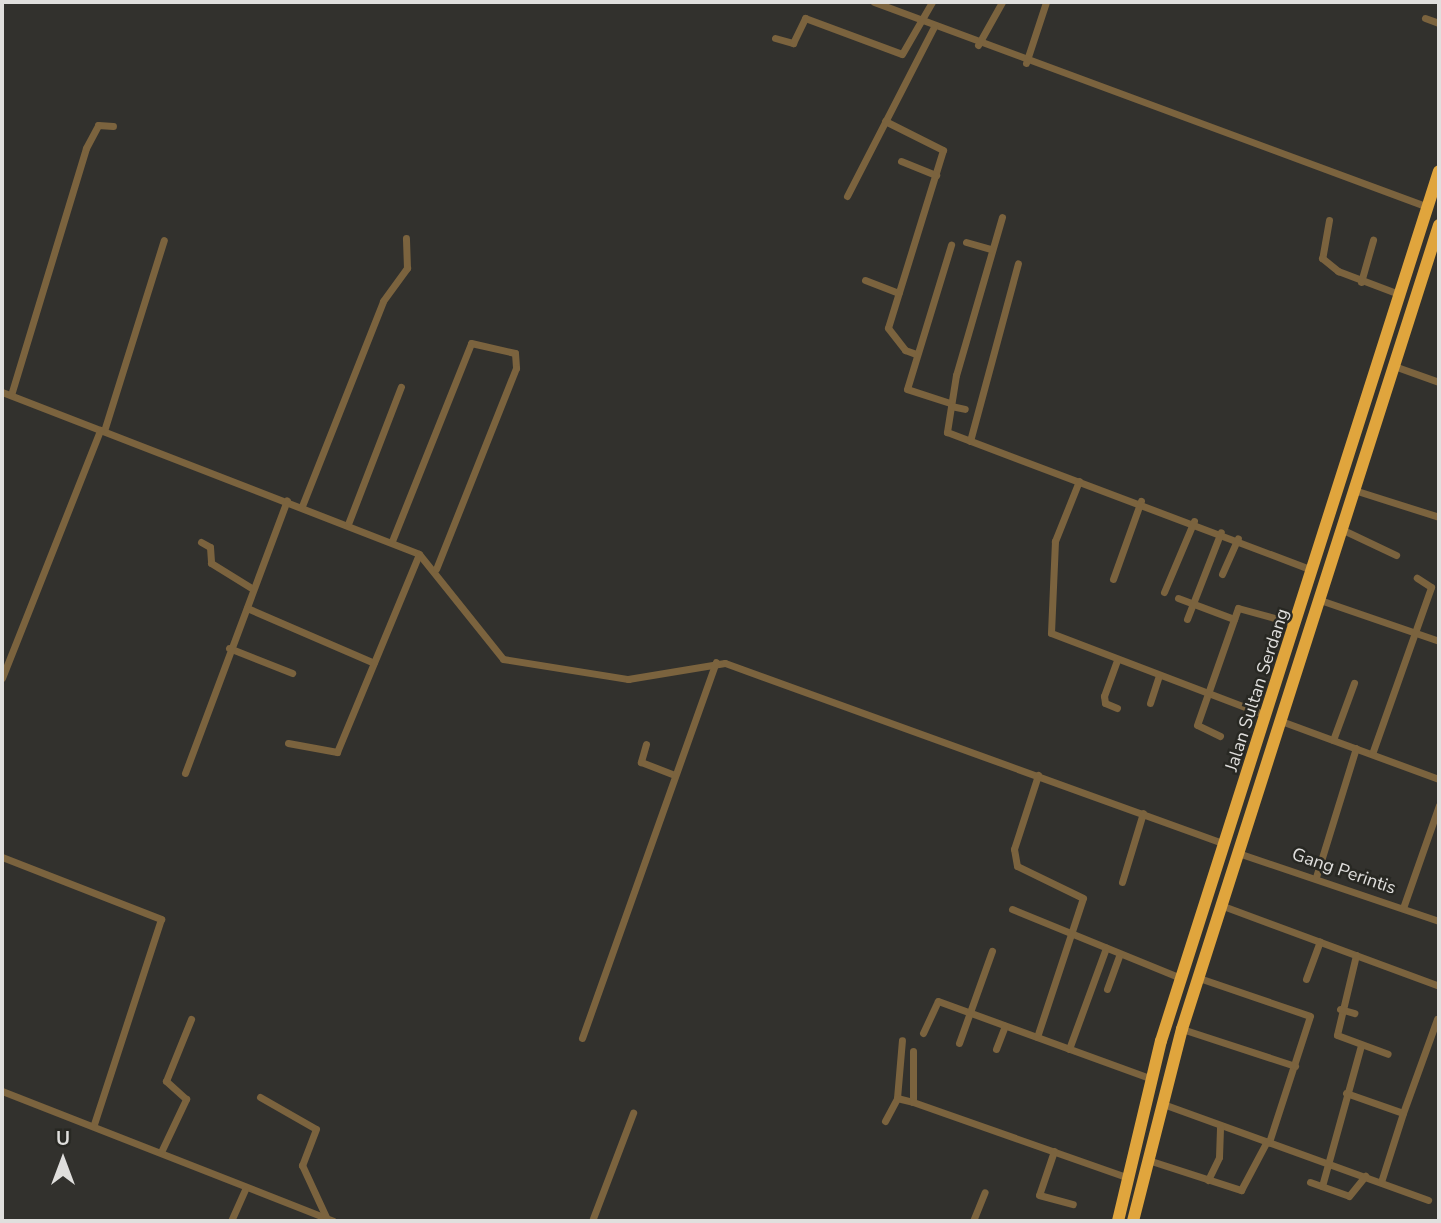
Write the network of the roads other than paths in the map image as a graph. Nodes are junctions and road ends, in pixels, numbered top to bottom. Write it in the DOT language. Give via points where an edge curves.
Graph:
graph roads {
  1 [pos="874,2"];
  2 [pos="932,2"];
  3 [pos="1002,2"];
  4 [pos="1046,2"];
  5 [pos="1425,18"];
  6 [pos="923,22"];
  7 [pos="1439,23"];
  8 [pos="934,27"];
  9 [pos="775,38"];
  10 [pos="978,45"];
  11 [pos="1026,63"];
  12 [pos="885,121"];
  13 [pos="113,126"];
  14 [pos="901,161"];
  15 [pos="1439,172"];
  16 [pos="936,174"];
  17 [pos="848,196"];
  18 [pos="1429,208"];
  19 [pos="1002,217"];
  20 [pos="1329,220"];
  21 [pos="1439,225"];
  22 [pos="406,238"];
  23 [pos="164,240"];
  24 [pos="1373,240"];
  25 [pos="966,242"];
  26 [pos="951,245"];
  27 [pos="991,248"];
  28 [pos="1018,263"];
  29 [pos="865,280"];
  30 [pos="1361,282"];
  31 [pos="899,293"];
  32 [pos="1399,294"];
  33 [pos="916,354"];
  34 [pos="1394,366"];
  35 [pos="1439,382"];
  36 [pos="401,387"];
  37 [pos="2,392"];
  38 [pos="11,395"];
  39 [pos="951,404"];
  40 [pos="965,409"];
  41 [pos="102,431"];
  42 [pos="1355,435"];
  43 [pos="1370,440"];
  44 [pos="970,441"];
  45 [pos="1079,481"];
  46 [pos="1354,489"];
  47 [pos="286,500"];
  48 [pos="1141,502"];
  49 [pos="302,506"];
  50 [pos="1439,517"];
  51 [pos="1194,521"];
  52 [pos="348,524"];
  53 [pos="1341,529"];
  54 [pos="1221,532"];
  55 [pos="1238,538"];
  56 [pos="392,541"];
  57 [pos="201,542"];
  58 [pos="419,554"];
  59 [pos="1396,555"];
  60 [pos="436,569"];
  61 [pos="1312,570"];
  62 [pos="1222,573"];
  63 [pos="1417,578"];
  64 [pos="1113,579"];
  65 [pos="253,589"];
  66 [pos="1164,592"];
  67 [pos="1178,598"];
  68 [pos="1320,600"];
  69 [pos="1194,603"];
  70 [pos="247,608"];
  71 [pos="1234,618"];
  72 [pos="1187,619"];
  73 [pos="1296,624"];
  74 [pos="1415,632"];
  75 [pos="1439,640"];
  76 [pos="229,648"];
  77 [pos="1117,660"];
  78 [pos="716,662"];
  79 [pos="374,663"];
  80 [pos="292,673"];
  81 [pos="1158,676"];
  82 [pos="2,678"];
  83 [pos="1354,682"];
  84 [pos="1208,694"];
  85 [pos="1150,704"];
  86 [pos="1116,708"];
  87 [pos="1266,716"];
  88 [pos="1281,722"];
  89 [pos="1220,736"];
  90 [pos="1333,740"];
  91 [pos="288,743"];
  92 [pos="646,744"];
  93 [pos="1356,748"];
  94 [pos="1372,754"];
  95 [pos="185,773"];
  96 [pos="675,775"];
  97 [pos="1038,775"];
  98 [pos="1439,779"];
  99 [pos="1439,805"];
  100 [pos="1143,813"];
  101 [pos="1226,845"];
  102 [pos="1238,853"];
  103 [pos="2,856"];
  104 [pos="1316,877"];
  105 [pos="1122,882"];
  106 [pos="1223,906"];
  107 [pos="1403,908"];
  108 [pos="1012,909"];
  109 [pos="1439,921"];
  110 [pos="1072,935"];
  111 [pos="1320,941"];
  112 [pos="1106,948"];
  113 [pos="992,951"];
  114 [pos="1120,954"];
  115 [pos="1356,955"];
  116 [pos="1181,978"];
  117 [pos="1199,978"];
  118 [pos="1306,979"];
  119 [pos="1439,986"];
  120 [pos="1107,989"];
  121 [pos="1340,1009"];
  122 [pos="971,1013"];
  123 [pos="1354,1013"];
  124 [pos="1437,1019"];
  125 [pos="191,1020"];
  126 [pos="1005,1026"];
  127 [pos="1182,1029"];
  128 [pos="923,1033"];
  129 [pos="1037,1037"];
  130 [pos="582,1038"];
  131 [pos="902,1040"];
  132 [pos="959,1044"];
  133 [pos="1361,1045"];
  134 [pos="996,1049"];
  135 [pos="1069,1049"];
  136 [pos="914,1051"];
  137 [pos="1388,1054"];
  138 [pos="898,1060"];
  139 [pos="913,1062"];
  140 [pos="1295,1066"];
  141 [pos="1152,1079"];
  142 [pos="2,1091"];
  143 [pos="1346,1093"];
  144 [pos="260,1097"];
  145 [pos="897,1098"];
  146 [pos="913,1102"];
  147 [pos="1162,1103"];
  148 [pos="633,1113"];
  149 [pos="1402,1113"];
  150 [pos="885,1121"];
  151 [pos="94,1124"];
  152 [pos="1220,1126"];
  153 [pos="1268,1142"];
  154 [pos="161,1152"];
  155 [pos="1054,1152"];
  156 [pos="1148,1160"];
  157 [pos="1328,1163"];
  158 [pos="1365,1176"];
  159 [pos="1129,1178"];
  160 [pos="1208,1180"];
  161 [pos="1310,1182"];
  162 [pos="1381,1182"];
  163 [pos="1322,1186"];
  164 [pos="245,1190"];
  165 [pos="985,1192"];
  166 [pos="1428,1200"];
  167 [pos="1073,1204"];
  168 [pos="330,1220"];
  169 [pos="231,1221"];
  170 [pos="592,1221"];
  171 [pos="973,1221"];
  172 [pos="1118,1221"];
  173 [pos="1133,1221"];
  1 -- 6 [label="street"];
  2 -- 6 [label="street"];
  3 -- 10 [label="street"];
  4 -- 11 [label="street"];
  5 -- 7 [label="street"];
  6 -- 8 [label="street"];
  6 -- 9 [label="street" via="902,54 805,18 793,43"];
  8 -- 10 [label="street"];
  8 -- 12 [label="street"];
  10 -- 11 [label="street"];
  11 -- 18 [label="street"];
  12 -- 16 [label="street" via="942,148"];
  12 -- 17 [label="street"];
  13 -- 38 [label="street" via="98,125 86,148"];
  14 -- 16 [label="street"];
  15 -- 18 [label="highway, Jalan Sultan Serdang"];
  16 -- 31 [label="street"];
  18 -- 32 [label="highway, Jalan Sultan Serdang"];
  19 -- 27 [label="street"];
  20 -- 30 [label="street" via="1320,254"];
  21 -- 34 [label="highway, Jalan Sultan Serdang"];
  22 -- 49 [label="street" via="407,268 383,301"];
  23 -- 41 [label="street"];
  24 -- 30 [label="street"];
  25 -- 27 [label="street"];
  26 -- 33 [label="street"];
  27 -- 39 [label="street"];
  28 -- 44 [label="street"];
  29 -- 31 [label="street"];
  30 -- 32 [label="street"];
  31 -- 33 [label="street" via="888,332"];
  32 -- 42 [label="highway, Jalan Sultan Serdang"];
  33 -- 39 [label="street" via="907,389"];
  34 -- 35 [label="street"];
  34 -- 43 [label="highway, Jalan Sultan Serdang"];
  36 -- 52 [label="street"];
  37 -- 38 [label="street"];
  38 -- 41 [label="street"];
  39 -- 40 [label="street"];
  39 -- 44 [label="street" via="946,430"];
  41 -- 47 [label="street"];
  41 -- 82 [label="street"];
  42 -- 43 [label="highway"];
  42 -- 61 [label="highway, Jalan Sultan Serdang"];
  43 -- 46 [label="highway, Jalan Sultan Serdang"];
  44 -- 45 [label="street"];
  45 -- 48 [label="street"];
  45 -- 77 [label="street" via="1055,541 1049,628"];
  46 -- 50 [label="street"];
  46 -- 53 [label="highway, Jalan Sultan Serdang"];
  47 -- 49 [label="street"];
  47 -- 65 [label="street"];
  48 -- 51 [label="street"];
  48 -- 64 [label="street"];
  49 -- 52 [label="street"];
  51 -- 54 [label="street"];
  51 -- 66 [label="street"];
  52 -- 56 [label="street"];
  53 -- 59 [label="street"];
  53 -- 68 [label="highway, Jalan Sultan Serdang"];
  54 -- 55 [label="street"];
  54 -- 69 [label="street"];
  55 -- 61 [label="street"];
  55 -- 62 [label="street"];
  56 -- 58 [label="street"];
  56 -- 60 [label="street" via="471,343 515,353 516,368"];
  57 -- 65 [label="street" via="210,547 211,563"];
  58 -- 60 [label="street"];
  58 -- 79 [label="street"];
  60 -- 78 [label="street" via="503,659 628,679"];
  61 -- 73 [label="highway, Jalan Sultan Serdang"];
  63 -- 74 [label="street" via="1431,587"];
  65 -- 70 [label="street"];
  67 -- 69 [label="street"];
  68 -- 74 [label="street"];
  68 -- 88 [label="highway, Jalan Sultan Serdang"];
  69 -- 71 [label="street"];
  69 -- 72 [label="street"];
  70 -- 76 [label="street"];
  70 -- 79 [label="street"];
  71 -- 73 [label="street" via="1241,606"];
  71 -- 84 [label="street"];
  73 -- 87 [label="highway, Jalan Sultan Serdang"];
  74 -- 75 [label="street"];
  74 -- 94 [label="street"];
  76 -- 80 [label="street"];
  76 -- 95 [label="street"];
  77 -- 81 [label="street"];
  77 -- 86 [label="street" via="1104,696 1105,703"];
  78 -- 96 [label="street"];
  78 -- 97 [label="street" via="795,684"];
  79 -- 91 [label="street" via="337,752"];
  81 -- 84 [label="street"];
  81 -- 85 [label="street"];
  83 -- 90 [label="street"];
  84 -- 87 [label="street"];
  84 -- 89 [label="street" via="1197,725"];
  87 -- 101 [label="highway, Jalan Sultan Serdang"];
  88 -- 90 [label="street"];
  88 -- 102 [label="highway, Jalan Sultan Serdang"];
  90 -- 93 [label="street"];
  92 -- 96 [label="street" via="641,762"];
  93 -- 94 [label="street"];
  93 -- 104 [label="street"];
  94 -- 98 [label="street"];
  96 -- 130 [label="street"];
  97 -- 100 [label="street"];
  97 -- 110 [label="street" via="1014,856 1021,873 1083,896"];
  99 -- 107 [label="street"];
  100 -- 101 [label="street"];
  100 -- 105 [label="street"];
  101 -- 116 [label="highway, Jalan Sultan Serdang"];
  102 -- 104 [label="street, Gang Perintis"];
  102 -- 106 [label="highway, Jalan Sultan Serdang"];
  103 -- 151 [label="street" via="161,919"];
  104 -- 107 [label="street, Gang Perintis"];
  106 -- 111 [label="street"];
  106 -- 117 [label="highway, Jalan Sultan Serdang"];
  107 -- 109 [label="street, Gang Perintis"];
  108 -- 110 [label="street"];
  110 -- 112 [label="street"];
  110 -- 129 [label="street"];
  111 -- 115 [label="street"];
  111 -- 118 [label="street"];
  112 -- 114 [label="street"];
  112 -- 135 [label="street"];
  113 -- 122 [label="street"];
  114 -- 116 [label="street"];
  114 -- 120 [label="street"];
  115 -- 119 [label="street"];
  115 -- 121 [label="street"];
  116 -- 141 [label="highway, Jalan Sultan Serdang"];
  117 -- 127 [label="highway, Jalan Sultan Serdang"];
  117 -- 140 [label="street" via="1309,1014"];
  121 -- 123 [label="street"];
  121 -- 133 [label="street" via="1337,1035"];
  122 -- 126 [label="street"];
  122 -- 128 [label="street" via="937,1001"];
  122 -- 132 [label="street"];
  124 -- 149 [label="street"];
  125 -- 154 [label="street" via="166,1081 186,1100"];
  126 -- 129 [label="street"];
  126 -- 134 [label="street"];
  127 -- 140 [label="street"];
  127 -- 147 [label="highway, Jalan Sultan Serdang"];
  129 -- 135 [label="street"];
  131 -- 138 [label="street"];
  133 -- 137 [label="street"];
  133 -- 143 [label="street"];
  135 -- 141 [label="street"];
  136 -- 139 [label="street"];
  138 -- 139 [label="street"];
  138 -- 145 [label="street"];
  139 -- 146 [label="street"];
  140 -- 153 [label="street"];
  141 -- 159 [label="highway, Jalan Sultan Serdang"];
  142 -- 151 [label="street"];
  143 -- 149 [label="street"];
  143 -- 157 [label="street"];
  144 -- 168 [label="street" via="316,1129 302,1165"];
  145 -- 146 [label="street"];
  145 -- 150 [label="street"];
  146 -- 155 [label="street"];
  147 -- 152 [label="street"];
  147 -- 156 [label="highway, Jalan Sultan Serdang"];
  148 -- 170 [label="street"];
  149 -- 162 [label="street"];
  151 -- 154 [label="street"];
  152 -- 153 [label="street"];
  152 -- 160 [label="street" via="1219,1157"];
  153 -- 157 [label="street"];
  153 -- 160 [label="street" via="1244,1189"];
  154 -- 164 [label="street"];
  155 -- 159 [label="street"];
  155 -- 167 [label="street" via="1039,1195"];
  156 -- 160 [label="street"];
  156 -- 173 [label="highway, Jalan Sultan Serdang"];
  157 -- 158 [label="street"];
  157 -- 163 [label="street"];
  158 -- 162 [label="street"];
  158 -- 163 [label="street" via="1349,1196"];
  159 -- 172 [label="highway, Jalan Sultan Serdang"];
  161 -- 163 [label="street"];
  162 -- 166 [label="street"];
  164 -- 168 [label="street"];
  164 -- 169 [label="street"];
  165 -- 171 [label="street"];
}
